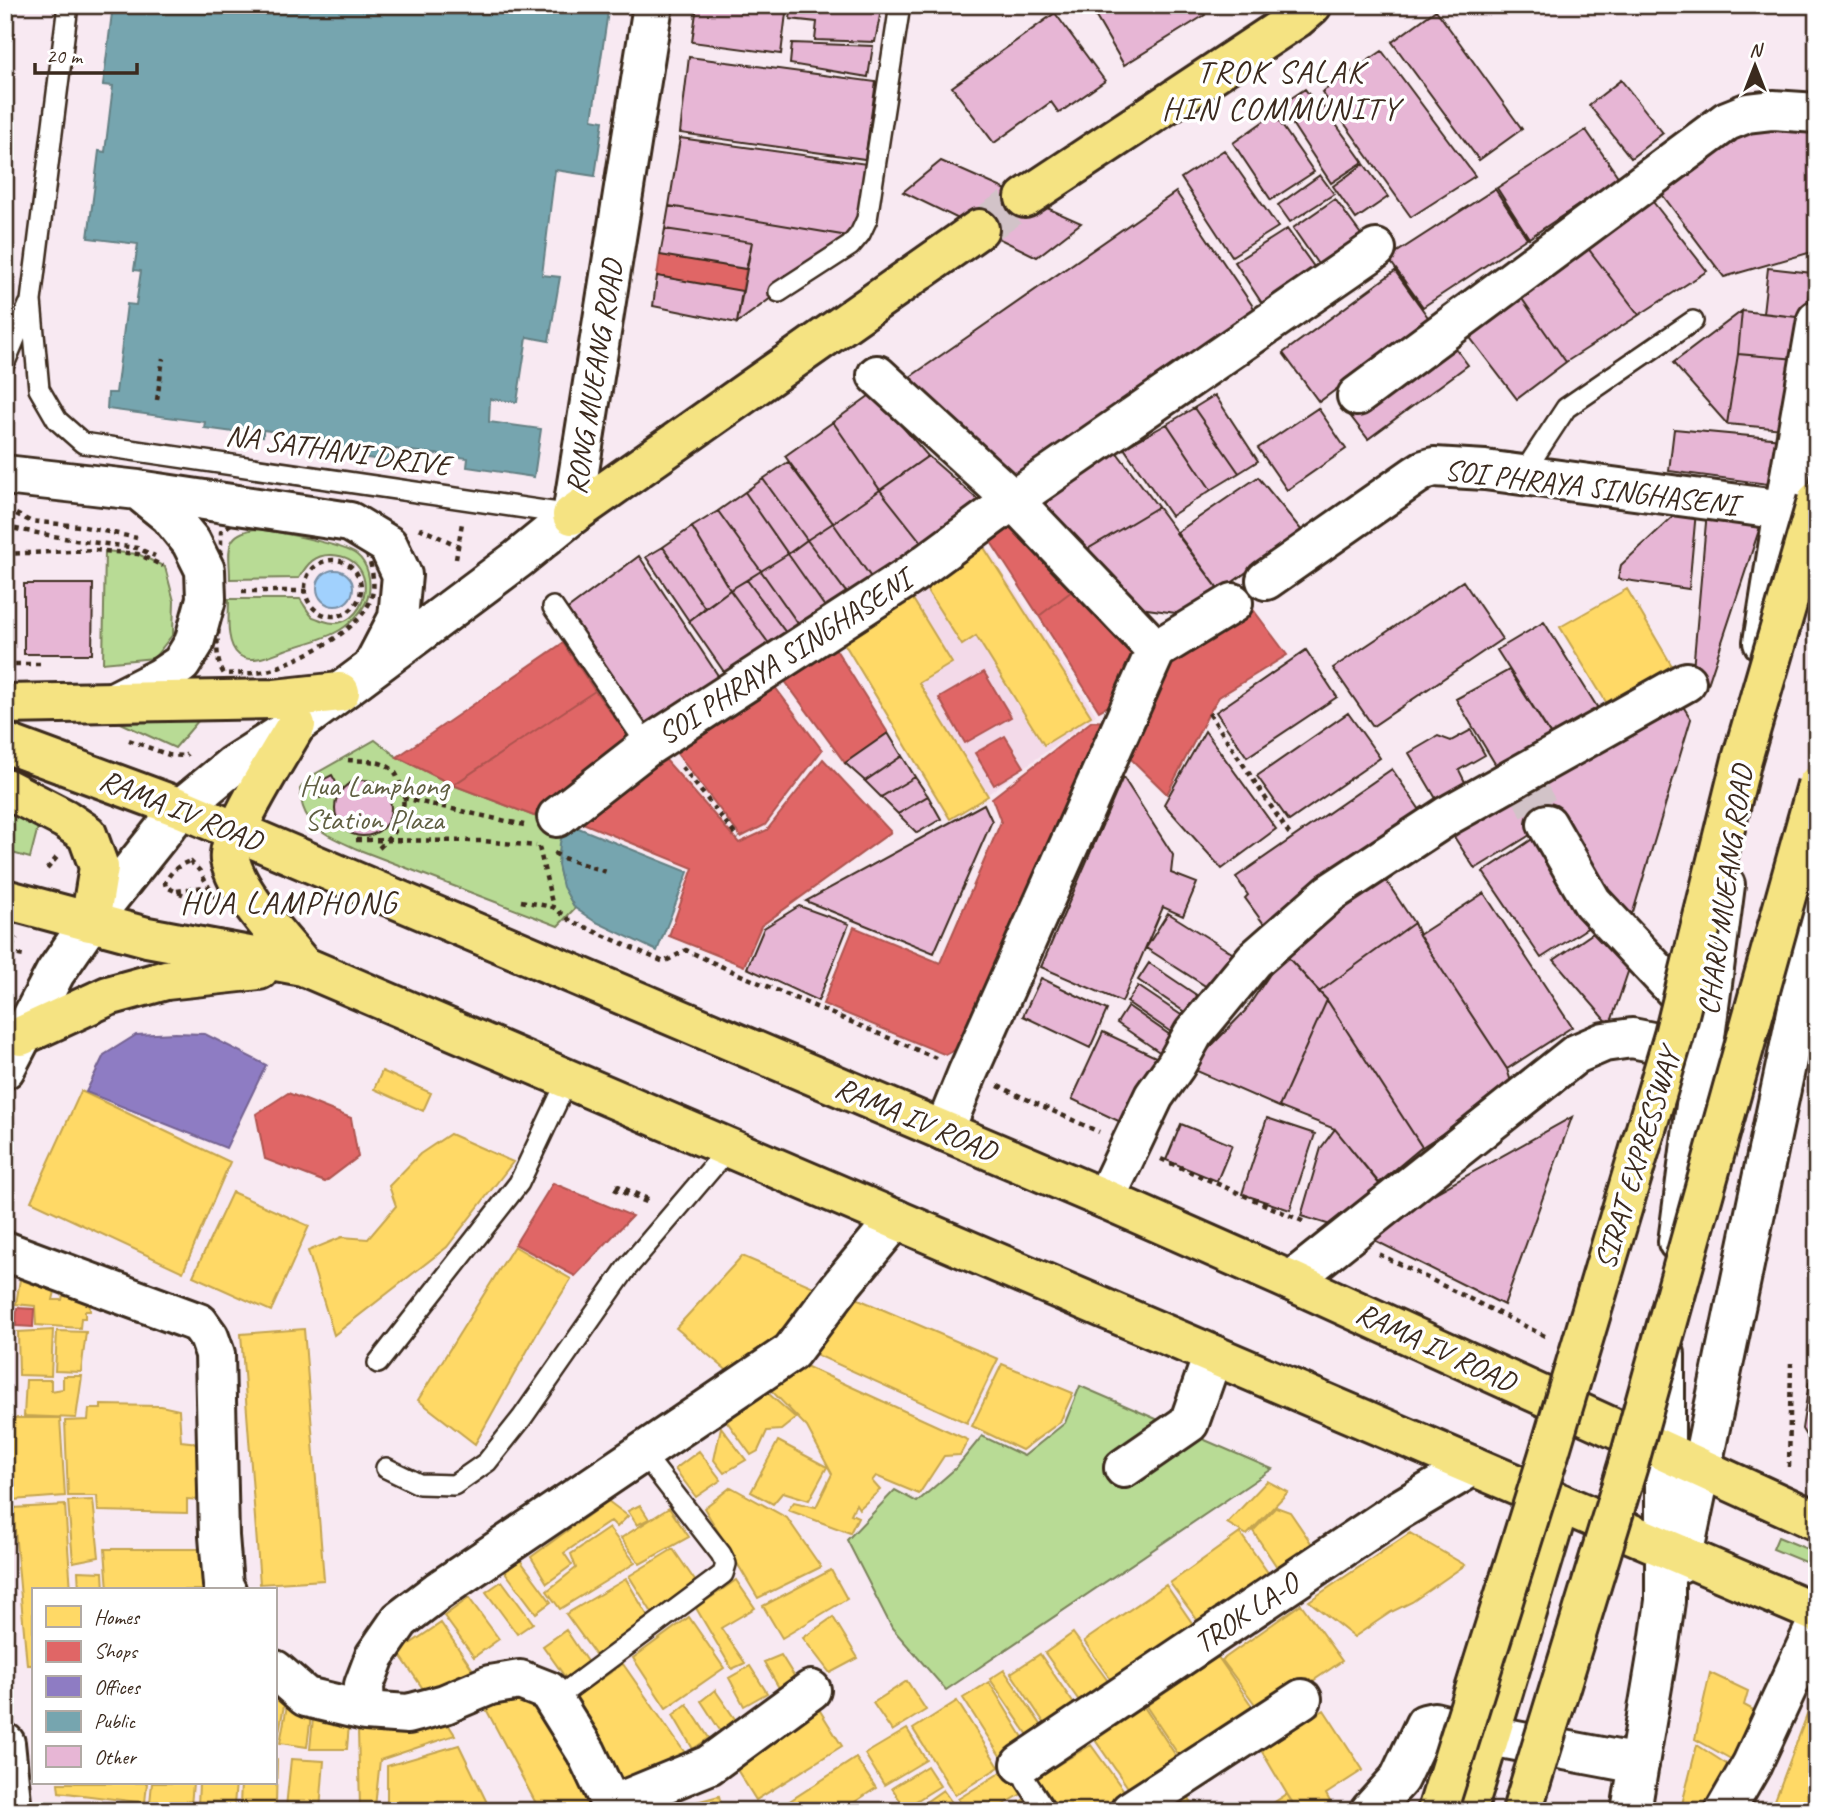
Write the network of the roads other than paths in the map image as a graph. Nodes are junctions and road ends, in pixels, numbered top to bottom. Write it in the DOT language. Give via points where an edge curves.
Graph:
graph roads {
  1 [pos="68,5"];
  2 [pos="653,5"];
  3 [pos="900,5"];
  4 [pos="1304,12"];
  5 [pos="1817,113"];
  6 [pos="1025,198"];
  7 [pos="979,229"];
  8 [pos="1376,249"];
  9 [pos="779,292"];
  10 [pos="31,301"];
  11 [pos="1817,320"];
  12 [pos="1693,321"];
  13 [pos="5,362"];
  14 [pos="877,375"];
  15 [pos="1357,396"];
  16 [pos="5,475"];
  17 [pos="1522,475"];
  18 [pos="138,490"];
  19 [pos="1013,500"];
  20 [pos="1800,505"];
  21 [pos="572,514"];
  22 [pos="1266,580"];
  23 [pos="1233,603"];
  24 [pos="553,607"];
  25 [pos="1156,650"];
  26 [pos="372,667"];
  27 [pos="1686,682"];
  28 [pos="340,692"];
  29 [pos="113,702"];
  30 [pos="5,704"];
  31 [pos="296,725"];
  32 [pos="654,742"];
  33 [pos="5,743"];
  34 [pos="1817,785"];
  35 [pos="5,788"];
  36 [pos="181,808"];
  37 [pos="1547,824"];
  38 [pos="543,830"];
  39 [pos="236,831"];
  40 [pos="5,899"];
  41 [pos="1817,917"];
  42 [pos="90,922"];
  43 [pos="303,966"];
  44 [pos="1704,1038"];
  45 [pos="13,1053"];
  46 [pos="569,1079"];
  47 [pos="944,1131"];
  48 [pos="729,1148"];
  49 [pos="1105,1199"];
  50 [pos="896,1219"];
  51 [pos="5,1251"];
  52 [pos="1292,1281"];
  53 [pos="1213,1355"];
  54 [pos="378,1363"];
  55 [pos="1664,1451"];
  56 [pos="642,1452"];
  57 [pos="1473,1466"];
  58 [pos="386,1468"];
  59 [pos="1124,1468"];
  60 [pos="1701,1468"];
  61 [pos="1560,1503"];
  62 [pos="1817,1521"];
  63 [pos="1674,1552"];
  64 [pos="225,1588"];
  65 [pos="1817,1613"];
  66 [pos="1817,1623"];
  67 [pos="276,1671"];
  68 [pos="811,1690"];
  69 [pos="1302,1699"];
  70 [pos="554,1700"];
  71 [pos="365,1711"];
  72 [pos="1490,1736"];
  73 [pos="5,1743"];
  74 [pos="1021,1764"];
  75 [pos="1639,1764"];
  76 [pos="613,1808"];
  77 [pos="12,1811"];
  78 [pos="1046,1811"];
  79 [pos="1130,1811"];
  80 [pos="1370,1811"];
  81 [pos="1437,1811"];
  82 [pos="1467,1811"];
  83 [pos="1522,1811"];
  84 [pos="1631,1811"];
  85 [pos="1725,1811"];
  1 -- 10 [label="lane"];
  2 -- 21 [label="street, RONG MUEANG ROAD"];
  3 -- 9 [label="lane" via="867,219 850,246"];
  4 -- 6 [label="main road"];
  5 -- 15 [label="street" via="1773,110 1727,121"];
  7 -- 21 [label="main road"];
  8 -- 19 [label="street, SOI PHRAYA SINGHASENI"];
  10 -- 13 [label="lane"];
  10 -- 21 [label="lane, NA SATHANI DRIVE" via="39,389 57,421 83,443"];
  11 -- 20 [label="street, CHARU MUEANG ROAD"];
  12 -- 17 [label="lane" via="1566,408"];
  14 -- 19 [label="street"];
  16 -- 18 [label="street"];
  17 -- 20 [label="street, SOI PHRAYA SINGHASENI"];
  17 -- 22 [label="street, SOI PHRAYA SINGHASENI" via="1434,467 1424,470"];
  18 -- 26 [label="street" via="350,522 388,545 402,575 398,618"];
  18 -- 29 [label="street" via="169,515 191,542 205,570 206,599 194,643 181,664"];
  19 -- 25 [label="street"];
  19 -- 32 [label="street, SOI PHRAYA SINGHASENI" via="908,577"];
  20 -- 44 [label="street, CHARU MUEANG ROAD" via="1735,820"];
  20 -- 81 [label="main road, SIRAT EXPRESSWAY, bridge" via="1674,1035"];
  21 -- 26 [label="street, RONG MUEANG ROAD"];
  23 -- 25 [label="street"];
  24 -- 32 [label="lane"];
  25 -- 47 [label="street"];
  26 -- 28 [label="street, RONG MUEANG ROAD"];
  27 -- 49 [label="street" via="1447,816 1329,893 1254,960 1193,1034 1154,1096"];
  28 -- 29 [label="main road" via="275,699"];
  28 -- 31 [label="street, RONG MUEANG ROAD"];
  29 -- 30 [label="main road"];
  31 -- 36 [label="street, RONG MUEANG ROAD" via="233,765"];
  31 -- 39 [label="main road"];
  32 -- 38 [label="street, SOI PHRAYA SINGHASENI"];
  33 -- 36 [label="main road, RAMA IV ROAD"];
  34 -- 83 [label="main road, bridge" via="1628,1465"];
  35 -- 42 [label="main road" via="87,834 99,867"];
  36 -- 39 [label="main road, RAMA IV ROAD"];
  36 -- 42 [label="street, RONG MUEANG ROAD"];
  37 -- 44 [label="street" via="1592,902"];
  39 -- 43 [label="main road" via="229,857 243,891"];
  39 -- 47 [label="main road, RAMA IV ROAD"];
  40 -- 42 [label="main road"];
  41 -- 60 [label="street"];
  42 -- 43 [label="main road"];
  42 -- 45 [label="street, RONG MUEANG ROAD" via="55,973"];
  43 -- 45 [label="main road" via="166,980 108,996"];
  43 -- 46 [label="main road"];
  44 -- 52 [label="street" via="1632,1038 1604,1042 1576,1054"];
  44 -- 55 [label="street, CHARU MUEANG ROAD" via="1665,1340"];
  46 -- 48 [label="main road"];
  46 -- 54 [label="lane" via="520,1183"];
  47 -- 49 [label="main road, RAMA IV ROAD"];
  48 -- 50 [label="main road"];
  48 -- 58 [label="lane" via="626,1269 487,1462 454,1485 419,1484"];
  49 -- 52 [label="main road, RAMA IV ROAD"];
  50 -- 53 [label="main road"];
  50 -- 56 [label="street" via="791,1352"];
  51 -- 64 [label="street" via="199,1323 209,1337 215,1354 219,1536"];
  52 -- 55 [label="main road, RAMA IV ROAD"];
  53 -- 57 [label="main road"];
  53 -- 59 [label="street" via="1189,1423"];
  55 -- 60 [label="main road, RAMA IV ROAD"];
  55 -- 63 [label="street, CHARU MUEANG ROAD"];
  56 -- 70 [label="lane" via="722,1554 723,1574"];
  56 -- 71 [label="street" via="400,1620 371,1666 364,1685"];
  57 -- 61 [label="main road"];
  57 -- 74 [label="street, TROK LA-O" via="1399,1510"];
  60 -- 62 [label="main road, RAMA IV ROAD"];
  60 -- 63 [label="street"];
  61 -- 63 [label="main road"];
  61 -- 72 [label="main road"];
  63 -- 65 [label="main road"];
  63 -- 75 [label="street"];
  66 -- 85 [label="street" via="1752,1764"];
  67 -- 71 [label="street" via="306,1697"];
  68 -- 76 [label="street" via="709,1765"];
  69 -- 79 [label="street"];
  70 -- 71 [label="street" via="548,1691 520,1680 489,1685 408,1714"];
  70 -- 76 [label="street"];
  72 -- 75 [label="street"];
  72 -- 80 [label="street" via="1434,1722 1425,1724 1399,1779"];
  72 -- 82 [label="main road"];
  73 -- 77 [label="street"];
  74 -- 78 [label="lane" via="1026,1782"];
  75 -- 84 [label="street"];
}
